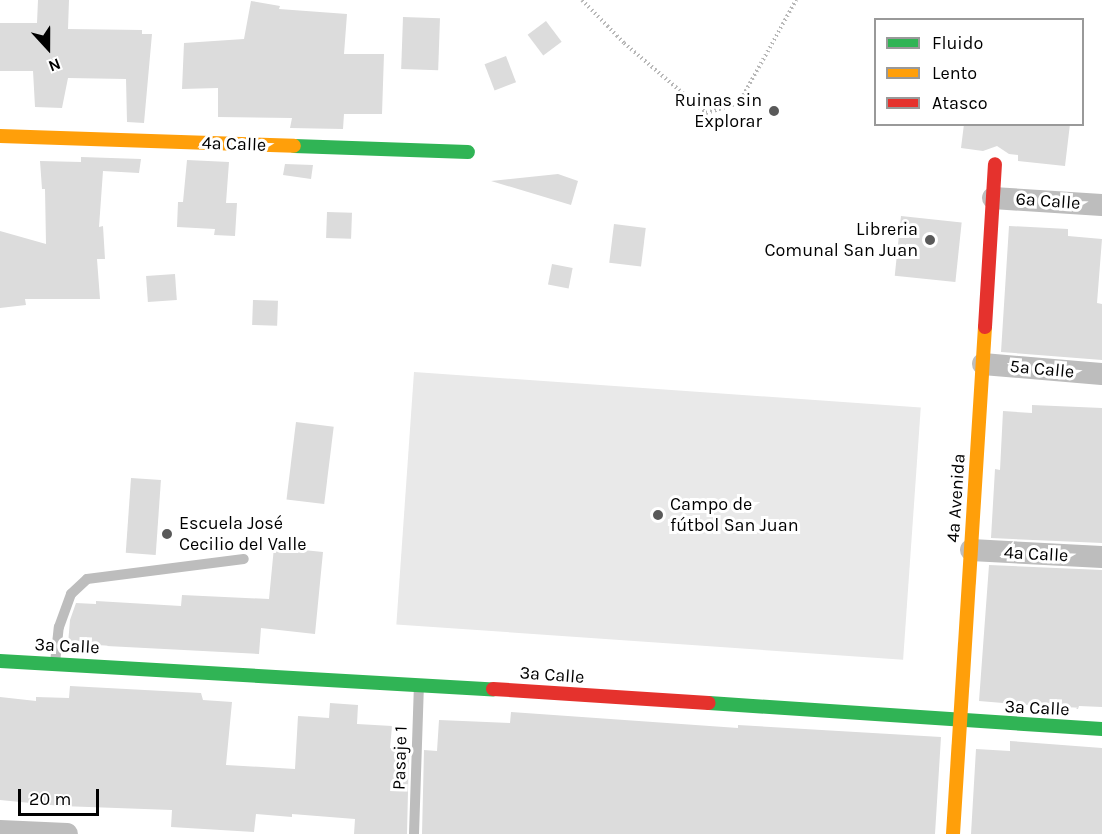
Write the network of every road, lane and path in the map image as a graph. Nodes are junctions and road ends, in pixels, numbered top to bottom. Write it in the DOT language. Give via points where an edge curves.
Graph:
graph roads {
  1 [pos="582,0"];
  2 [pos="796,0"];
  3 [pos="0,136"];
  4 [pos="468,152"];
  5 [pos="996,164"];
  6 [pos="993,198"];
  7 [pos="1102,205"];
  8 [pos="983,364"];
  9 [pos="1102,374"];
  10 [pos="971,550"];
  11 [pos="1102,557"];
  12 [pos="244,559"];
  13 [pos="0,661"];
  14 [pos="55,663"];
  15 [pos="419,684"];
  16 [pos="961,722"];
  17 [pos="1102,729"];
  18 [pos="0,831"];
  19 [pos="67,834"];
  20 [pos="414,834"];
  21 [pos="953,834"];
  1 -- 2 [label="path" via="624,43 706,113 740,103"];
  3 -- 4 [label="street, 4a Calle"];
  5 -- 6 [label="street, 4a Avenida"];
  6 -- 7 [label="street, 6a Calle"];
  6 -- 8 [label="street, 4a Avenida"];
  8 -- 9 [label="street, 5a Calle"];
  8 -- 10 [label="street, 4a Avenida"];
  10 -- 11 [label="street, 4a Calle"];
  10 -- 16 [label="street, 4a Avenida"];
  12 -- 14 [label="lane" via="87,579 71,594 59,627"];
  13 -- 14 [label="street, 3a Calle"];
  14 -- 15 [label="street, 3a Calle"];
  15 -- 16 [label="street, 3a Calle"];
  15 -- 20 [label="lane, Pasaje 1"];
  16 -- 17 [label="street, 3a Calle"];
  16 -- 21 [label="street, 4a Avenida"];
  18 -- 19 [label="street"];
}
